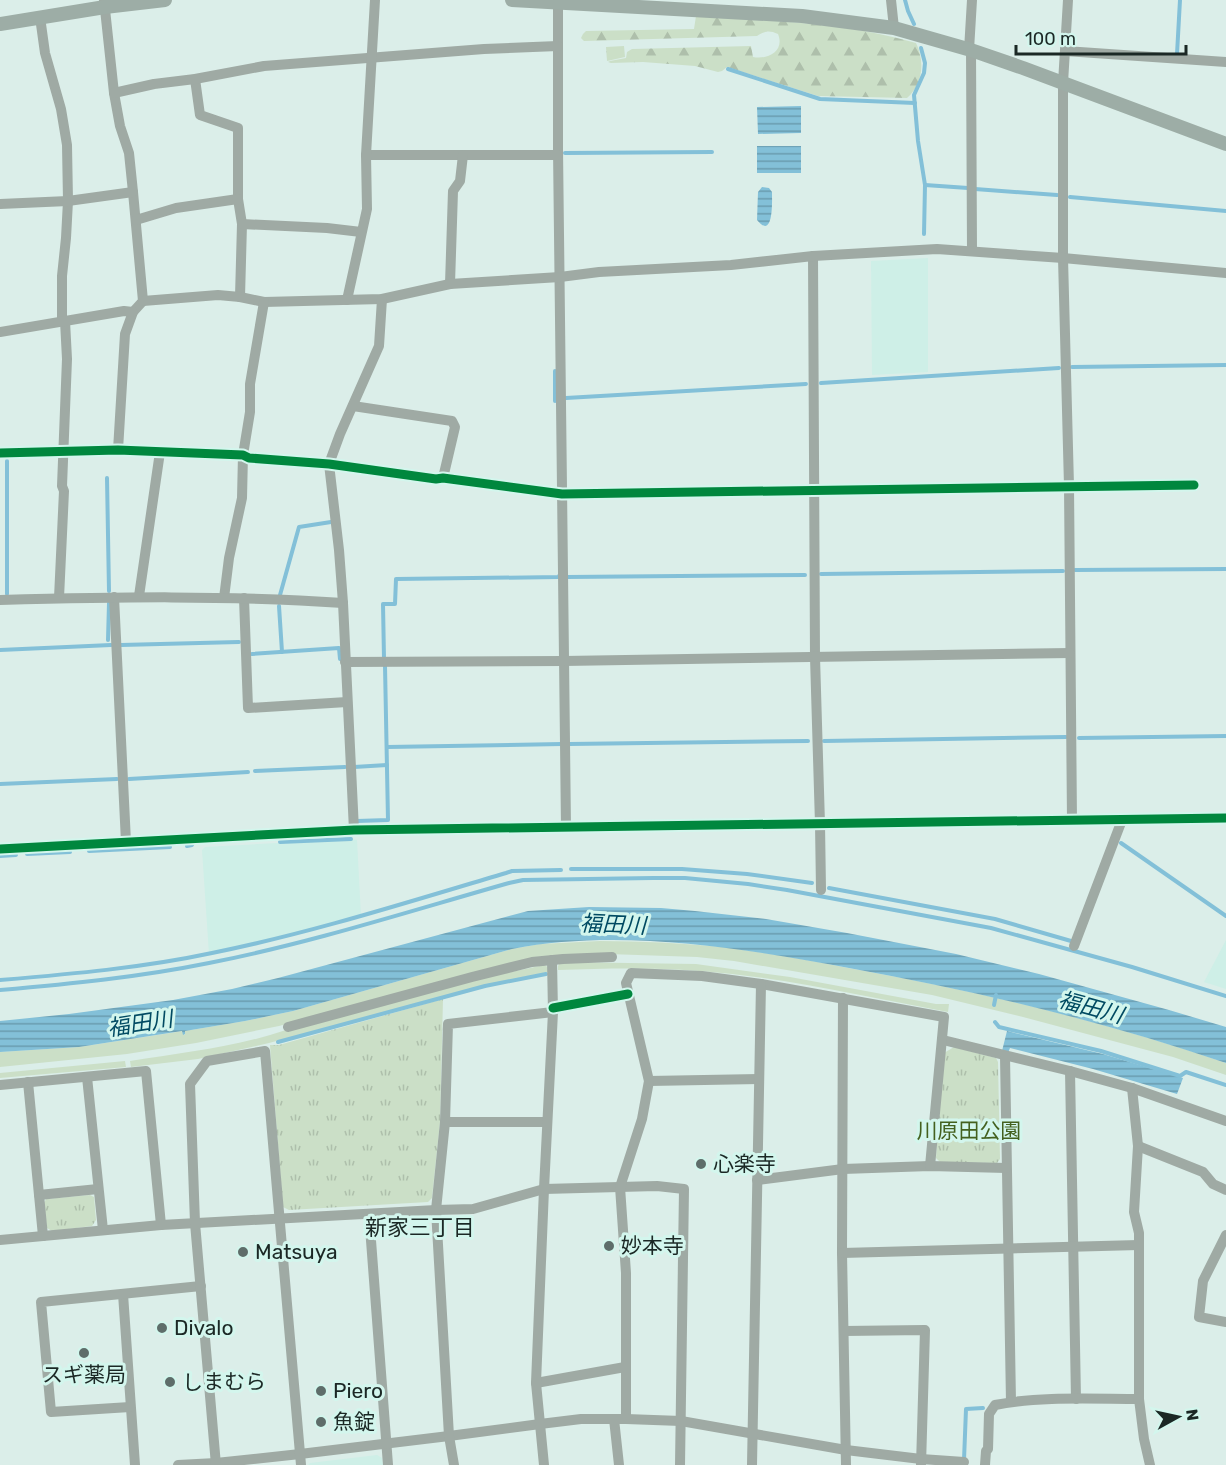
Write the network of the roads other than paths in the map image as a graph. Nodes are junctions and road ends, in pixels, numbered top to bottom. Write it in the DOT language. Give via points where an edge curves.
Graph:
graph roads {
  1 [pos="165,0"];
  2 [pos="375,0"];
  3 [pos="512,0"];
  4 [pos="891,0"];
  5 [pos="972,0"];
  6 [pos="1068,0"];
  7 [pos="558,1"];
  8 [pos="105,4"];
  9 [pos="40,17"];
  10 [pos="0,24"];
  11 [pos="894,28"];
  12 [pos="558,46"];
  13 [pos="970,50"];
  14 [pos="1065,51"];
  15 [pos="371,58"];
  16 [pos="1226,62"];
  17 [pos="195,79"];
  18 [pos="1063,83"];
  19 [pos="114,93"];
  20 [pos="1226,144"];
  21 [pos="366,155"];
  22 [pos="462,155"];
  23 [pos="558,155"];
  24 [pos="133,192"];
  25 [pos="238,199"];
  26 [pos="68,201"];
  27 [pos="0,204"];
  28 [pos="136,220"];
  29 [pos="242,224"];
  30 [pos="361,232"];
  31 [pos="972,251"];
  32 [pos="813,256"];
  33 [pos="1063,258"];
  34 [pos="1226,273"];
  35 [pos="560,277"];
  36 [pos="450,284"];
  37 [pos="240,297"];
  38 [pos="382,299"];
  39 [pos="347,300"];
  40 [pos="143,301"];
  41 [pos="264,302"];
  42 [pos="133,312"];
  43 [pos="65,321"];
  44 [pos="0,332"];
  45 [pos="353,406"];
  46 [pos="118,450"];
  47 [pos="64,452"];
  48 [pos="159,452"];
  49 [pos="0,453"];
  50 [pos="243,455"];
  51 [pos="329,464"];
  52 [pos="444,478"];
  53 [pos="1194,485"];
  54 [pos="1068,486"];
  55 [pos="813,490"];
  56 [pos="562,494"];
  57 [pos="139,596"];
  58 [pos="114,597"];
  59 [pos="59,598"];
  60 [pos="224,598"];
  61 [pos="244,598"];
  62 [pos="0,600"];
  63 [pos="343,603"];
  64 [pos="1070,653"];
  65 [pos="815,657"];
  66 [pos="564,661"];
  67 [pos="345,662"];
  68 [pos="347,702"];
  69 [pos="1226,818"];
  70 [pos="1122,820"];
  71 [pos="1072,821"];
  72 [pos="820,824"];
  73 [pos="566,828"];
  74 [pos="354,830"];
  75 [pos="126,842"];
  76 [pos="0,849"];
  77 [pos="821,890"];
  78 [pos="1074,946"];
  79 [pos="612,957"];
  80 [pos="552,960"];
  81 [pos="761,984"];
  82 [pos="843,998"];
  83 [pos="553,1012"];
  84 [pos="288,1027"];
  85 [pos="943,1040"];
  86 [pos="1005,1056"];
  87 [pos="1070,1071"];
  88 [pos="87,1077"];
  89 [pos="759,1079"];
  90 [pos="649,1081"];
  91 [pos="28,1082"];
  92 [pos="0,1084"];
  93 [pos="1132,1088"];
  94 [pos="1226,1120"];
  95 [pos="445,1122"];
  96 [pos="547,1122"];
  97 [pos="1138,1146"];
  98 [pos="930,1166"];
  99 [pos="1006,1168"];
  100 [pos="843,1169"];
  101 [pos="757,1180"];
  102 [pos="620,1187"];
  103 [pos="98,1189"];
  104 [pos="544,1189"];
  105 [pos="1226,1190"];
  106 [pos="39,1196"];
  107 [pos="436,1210"];
  108 [pos="369,1214"];
  109 [pos="280,1218"];
  110 [pos="195,1223"];
  111 [pos="161,1225"];
  112 [pos="103,1230"];
  113 [pos="43,1236"];
  114 [pos="1226,1237"];
  115 [pos="0,1240"];
  116 [pos="1139,1245"];
  117 [pos="1074,1247"];
  118 [pos="1009,1249"];
  119 [pos="842,1253"];
  120 [pos="201,1286"];
  121 [pos="123,1294"];
  122 [pos="1226,1322"];
  123 [pos="844,1331"];
  124 [pos="625,1367"];
  125 [pos="536,1383"];
  126 [pos="1076,1399"];
  127 [pos="1139,1399"];
  128 [pos="1011,1402"];
  129 [pos="130,1407"];
  130 [pos="614,1419"];
  131 [pos="626,1419"];
  132 [pos="681,1421"];
  133 [pos="540,1424"];
  134 [pos="753,1434"];
  135 [pos="449,1436"];
  136 [pos="387,1443"];
  137 [pos="846,1450"];
  138 [pos="300,1459"];
  139 [pos="921,1462"];
  140 [pos="964,1462"];
  141 [pos="216,1464"];
  142 [pos="135,1465"];
  143 [pos="178,1465"];
  144 [pos="388,1465"];
  145 [pos="454,1465"];
  146 [pos="544,1465"];
  147 [pos="618,1465"];
  148 [pos="680,1465"];
  149 [pos="752,1465"];
  150 [pos="846,1465"];
  151 [pos="985,1465"];
  152 [pos="1150,1465"];
  1 -- 8 [label="main road"];
  2 -- 15 [label="street"];
  3 -- 7 [label="main road"];
  4 -- 11 [label="street"];
  5 -- 13 [label="street"];
  6 -- 14 [label="street"];
  7 -- 11 [label="main road" via="802,16"];
  7 -- 12 [label="street"];
  8 -- 9 [label="main road"];
  8 -- 19 [label="street"];
  9 -- 10 [label="main road"];
  9 -- 26 [label="street" via="67,145"];
  11 -- 13 [label="main road"];
  12 -- 15 [label="street"];
  12 -- 23 [label="street"];
  13 -- 18 [label="main road"];
  13 -- 31 [label="street"];
  14 -- 16 [label="street"];
  14 -- 18 [label="street"];
  15 -- 17 [label="street" via="264,66"];
  15 -- 21 [label="street"];
  17 -- 19 [label="street"];
  17 -- 25 [label="street" via="200,115 238,128"];
  18 -- 20 [label="main road"];
  18 -- 33 [label="street"];
  19 -- 24 [label="street" via="129,153"];
  21 -- 22 [label="street"];
  21 -- 30 [label="street" via="368,209"];
  22 -- 23 [label="street"];
  22 -- 36 [label="street" via="460,181 453,191"];
  23 -- 35 [label="street"];
  24 -- 26 [label="street"];
  24 -- 28 [label="street"];
  25 -- 28 [label="street" via="176,208"];
  25 -- 29 [label="street"];
  26 -- 27 [label="street"];
  26 -- 43 [label="street" via="62,276"];
  28 -- 40 [label="street"];
  29 -- 30 [label="street"];
  29 -- 37 [label="street"];
  30 -- 39 [label="street"];
  31 -- 32 [label="street" via="937,249"];
  31 -- 33 [label="street"];
  32 -- 35 [label="street"];
  32 -- 55 [label="street"];
  33 -- 34 [label="street"];
  33 -- 54 [label="street"];
  35 -- 36 [label="street"];
  35 -- 56 [label="street"];
  36 -- 38 [label="street"];
  37 -- 40 [label="street"];
  37 -- 41 [label="street"];
  38 -- 39 [label="street"];
  38 -- 45 [label="street" via="379,346"];
  39 -- 41 [label="street"];
  40 -- 42 [label="street"];
  41 -- 50 [label="street"];
  42 -- 43 [label="street"];
  42 -- 46 [label="street" via="125,334"];
  43 -- 44 [label="street"];
  43 -- 47 [label="street"];
  45 -- 51 [label="street"];
  45 -- 52 [label="street" via="452,421 455,427"];
  46 -- 47 [label="street"];
  46 -- 48 [label="street"];
  47 -- 49 [label="street"];
  47 -- 59 [label="street"];
  48 -- 50 [label="street"];
  48 -- 57 [label="street"];
  50 -- 51 [label="street"];
  50 -- 60 [label="street" via="242,498"];
  51 -- 52 [label="street"];
  51 -- 63 [label="street"];
  52 -- 56 [label="street"];
  53 -- 54 [label="street"];
  54 -- 55 [label="street"];
  54 -- 64 [label="street"];
  55 -- 56 [label="street"];
  55 -- 65 [label="street"];
  56 -- 66 [label="street"];
  57 -- 58 [label="street"];
  57 -- 60 [label="street"];
  58 -- 59 [label="street"];
  58 -- 75 [label="street"];
  59 -- 62 [label="street"];
  60 -- 61 [label="street"];
  61 -- 63 [label="street"];
  61 -- 68 [label="street" via="248,708"];
  63 -- 67 [label="street"];
  64 -- 65 [label="street"];
  64 -- 71 [label="street"];
  65 -- 66 [label="street"];
  65 -- 72 [label="street"];
  66 -- 67 [label="street"];
  66 -- 73 [label="street"];
  67 -- 68 [label="street"];
  68 -- 74 [label="street"];
  69 -- 70 [label="street"];
  70 -- 71 [label="street"];
  70 -- 78 [label="street"];
  71 -- 72 [label="street"];
  72 -- 73 [label="street"];
  72 -- 77 [label="street"];
  73 -- 74 [label="street"];
  74 -- 75 [label="street"];
  75 -- 76 [label="street"];
  79 -- 80 [label="street"];
  80 -- 83 [label="street"];
  80 -- 84 [label="street" via="472,977"];
  81 -- 82 [label="street"];
  81 -- 89 [label="street"];
  81 -- 90 [label="street" via="631,973 626,983"];
  82 -- 85 [label="street" via="944,1017"];
  82 -- 100 [label="street"];
  83 -- 95 [label="street" via="448,1024"];
  83 -- 96 [label="street"];
  85 -- 86 [label="street"];
  85 -- 98 [label="street"];
  86 -- 87 [label="street"];
  86 -- 99 [label="street"];
  87 -- 93 [label="street"];
  87 -- 117 [label="street"];
  88 -- 91 [label="street"];
  88 -- 103 [label="street"];
  88 -- 111 [label="street" via="146,1071"];
  89 -- 90 [label="street"];
  89 -- 101 [label="street"];
  90 -- 102 [label="street" via="642,1119"];
  91 -- 92 [label="street"];
  91 -- 106 [label="street"];
  93 -- 94 [label="street"];
  93 -- 97 [label="street"];
  95 -- 96 [label="street"];
  95 -- 107 [label="street"];
  96 -- 104 [label="street"];
  97 -- 105 [label="street" via="1203,1172 1213,1184"];
  97 -- 116 [label="street" via="1134,1212"];
  98 -- 99 [label="street"];
  98 -- 100 [label="street"];
  99 -- 118 [label="street"];
  100 -- 101 [label="street"];
  100 -- 119 [label="street"];
  101 -- 134 [label="street"];
  102 -- 104 [label="street"];
  102 -- 124 [label="street" via="626,1273"];
  102 -- 132 [label="street" via="684,1189"];
  103 -- 106 [label="street"];
  103 -- 112 [label="street"];
  104 -- 107 [label="street" via="473,1209"];
  104 -- 125 [label="street"];
  106 -- 113 [label="street"];
  107 -- 108 [label="street"];
  107 -- 135 [label="street"];
  108 -- 109 [label="street"];
  108 -- 136 [label="street"];
  109 -- 110 [label="street"];
  109 -- 110 [label="street" via="265,1050 207,1061 190,1084"];
  109 -- 138 [label="street"];
  110 -- 111 [label="street"];
  110 -- 120 [label="street"];
  111 -- 112 [label="street"];
  112 -- 113 [label="street"];
  113 -- 115 [label="street"];
  114 -- 122 [label="street" via="1203,1281 1199,1317"];
  116 -- 117 [label="street"];
  116 -- 127 [label="street"];
  117 -- 118 [label="street"];
  117 -- 126 [label="street"];
  118 -- 119 [label="street"];
  118 -- 128 [label="street"];
  119 -- 123 [label="street"];
  120 -- 121 [label="street"];
  120 -- 141 [label="street"];
  121 -- 129 [label="street"];
  121 -- 129 [label="street" via="42,1302 51,1412"];
  123 -- 137 [label="street"];
  123 -- 139 [label="street" via="925,1330"];
  124 -- 125 [label="street"];
  124 -- 131 [label="street"];
  125 -- 133 [label="street"];
  126 -- 127 [label="street"];
  126 -- 128 [label="street"];
  127 -- 152 [label="street"];
  128 -- 151 [label="street" via="995,1405 989,1414"];
  129 -- 142 [label="street"];
  130 -- 131 [label="street"];
  130 -- 133 [label="street"];
  130 -- 147 [label="street"];
  131 -- 132 [label="street"];
  132 -- 134 [label="street"];
  132 -- 148 [label="street"];
  133 -- 135 [label="street"];
  133 -- 146 [label="street"];
  134 -- 137 [label="street"];
  134 -- 149 [label="street"];
  135 -- 136 [label="street"];
  135 -- 145 [label="street"];
  136 -- 138 [label="street"];
  136 -- 144 [label="street"];
  137 -- 139 [label="street"];
  137 -- 150 [label="street"];
  138 -- 141 [label="street"];
  139 -- 140 [label="street"];
  141 -- 143 [label="street"];
}
